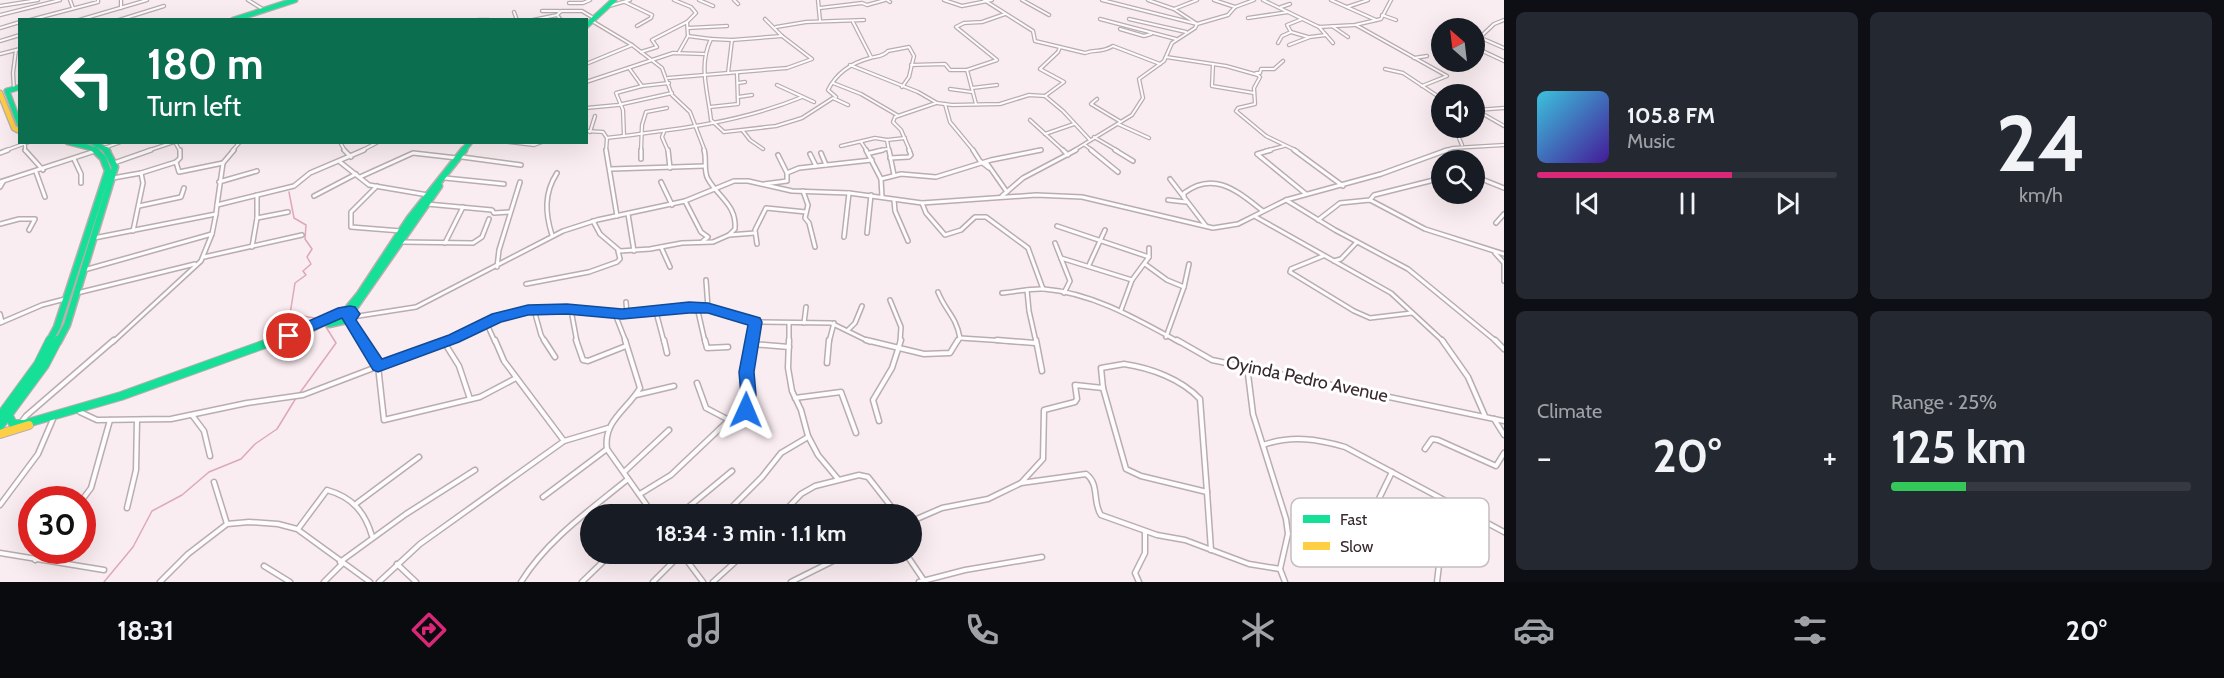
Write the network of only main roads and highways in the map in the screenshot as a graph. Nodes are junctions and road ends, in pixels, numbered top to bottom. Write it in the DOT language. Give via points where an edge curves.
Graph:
graph roads {
  1 [pos="295,0"];
  2 [pos="610,2"];
  3 [pos="239,18"];
  4 [pos="589,22"];
  5 [pos="6,93"];
  6 [pos="18,121"];
  7 [pos="18,130"];
  8 [pos="78,144"];
  9 [pos="95,144"];
  10 [pos="470,144"];
  11 [pos="101,149"];
  12 [pos="459,158"];
  13 [pos="92,235"];
  14 [pos="347,314"];
  15 [pos="326,323"];
  16 [pos="3,415"];
  17 [pos="0,426"];
  18 [pos="0,434"];
  1 -- 3 [label="main road"];
  2 -- 4 [label="main road"];
  5 -- 6 [label="main road"];
  5 -- 7 [label="main road" via="14,128"];
  8 -- 11 [label="main road"];
  9 -- 11 [label="main road"];
  10 -- 12 [label="main road"];
  11 -- 13 [label="main road" via="108,171"];
  11 -- 13 [label="main road" via="113,157 113,178"];
  12 -- 14 [label="main road"];
  12 -- 14 [label="main road" via="401,231"];
  13 -- 16 [label="main road" via="50,344"];
  13 -- 16 [label="main road" via="67,325 38,376"];
  14 -- 15 [label="main road"];
  15 -- 16 [label="main road" via="121,396 20,424 13,424"];
  15 -- 18 [label="main road" via="80,412"];
  16 -- 17 [label="main road"];
}
